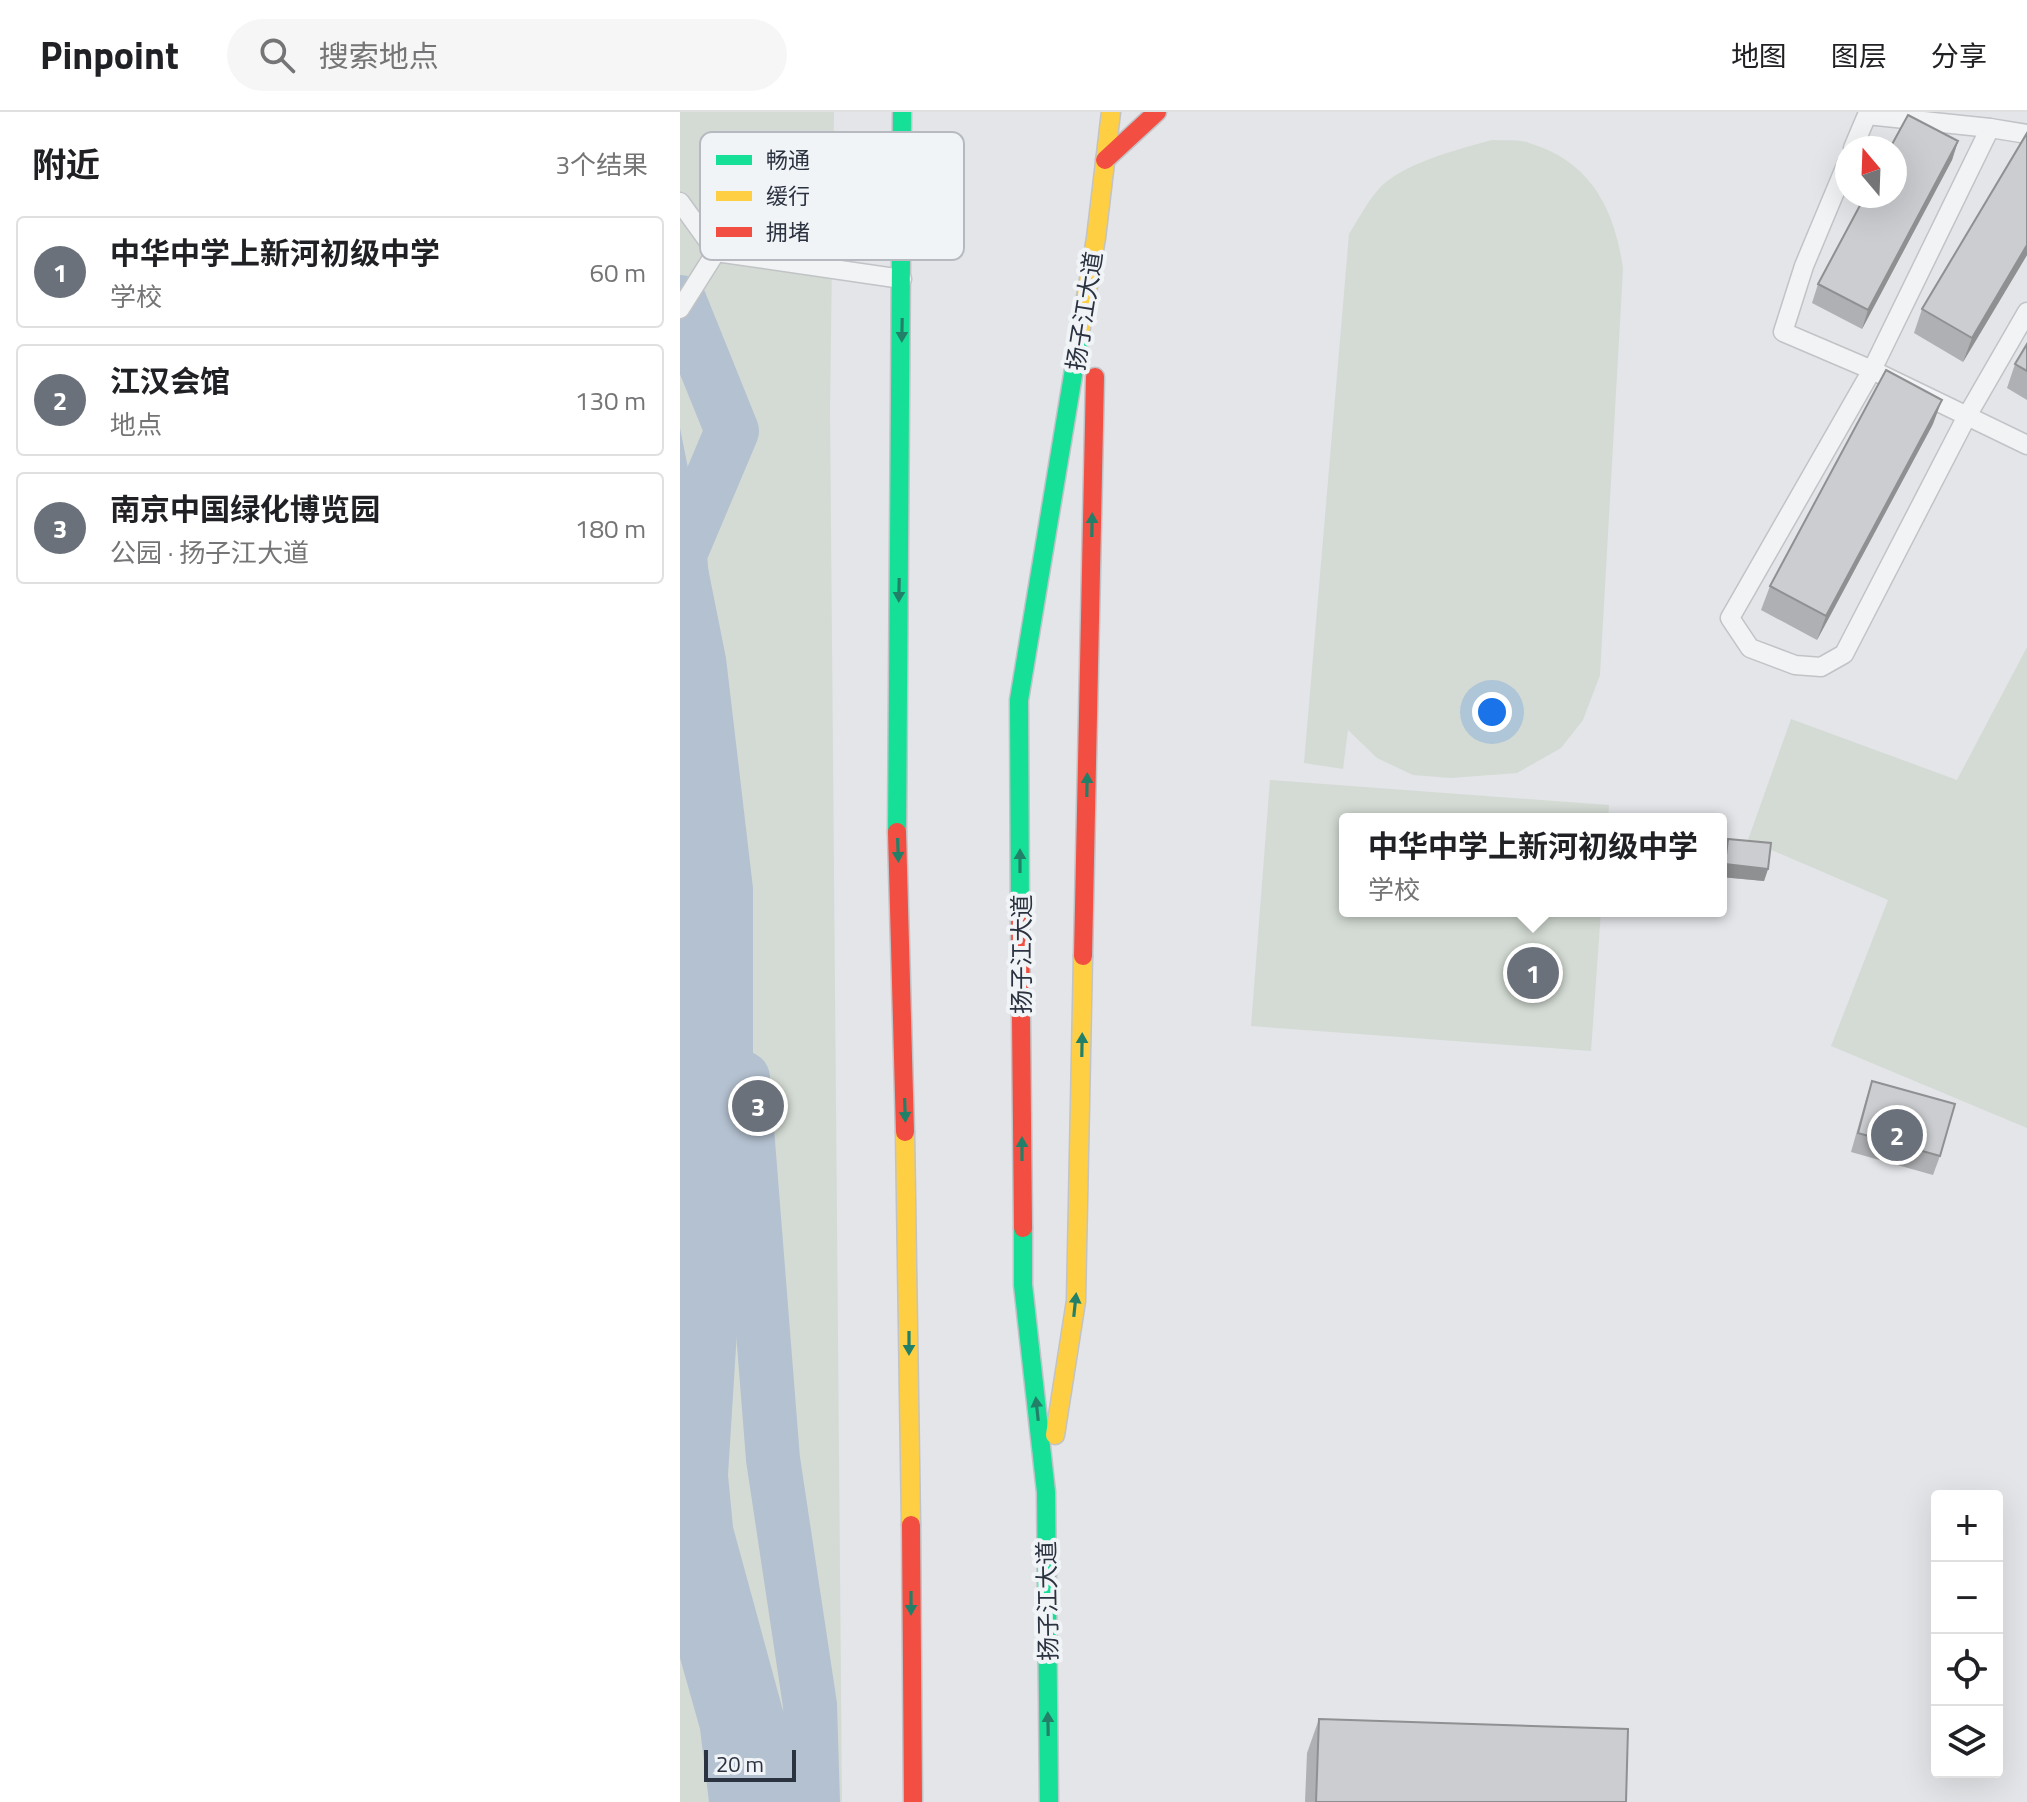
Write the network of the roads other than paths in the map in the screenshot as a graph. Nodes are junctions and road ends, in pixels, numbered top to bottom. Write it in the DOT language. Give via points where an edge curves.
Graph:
graph roads {
  1 [pos="1111,112"];
  2 [pos="1157,112"];
  3 [pos="1990,128"];
  4 [pos="2027,134"];
  5 [pos="1858,136"];
  6 [pos="1105,160"];
  7 [pos="1835,192"];
  8 [pos="680,202"];
  9 [pos="700,230"];
  10 [pos="1096,238"];
  11 [pos="711,260"];
  12 [pos="771,260"];
  13 [pos="902,260"];
  14 [pos="902,279"];
  15 [pos="680,309"];
  16 [pos="2027,312"];
  17 [pos="1872,370"];
  18 [pos="1967,416"];
  19 [pos="2027,445"];
  20 [pos="1046,1492"];
  21 [pos="913,1802"];
  22 [pos="1049,1802"];
  1 -- 6 [label="main road, 扬子江大道"];
  2 -- 6 [label="main road"];
  3 -- 4 [label="lane"];
  3 -- 5 [label="lane" via="1867,115"];
  3 -- 17 [label="lane"];
  6 -- 10 [label="main road, 扬子江大道"];
  7 -- 17 [label="lane" via="1783,332"];
  8 -- 9 [label="lane"];
  20 -- 10 [label="main road, one-way" via="1076,1301"];
  20 -- 10 [label="main road, 扬子江大道, one-way" via="1023,1285 1019,700"];
  11 -- 15 [label="lane"];
  12 -- 14 [label="lane"];
  13 -- 14 [label="main road"];
  14 -- 21 [label="main road, one-way" via="896,793 909,1265"];
  16 -- 18 [label="lane"];
  17 -- 18 [label="lane"];
  17 -- 18 [label="lane" via="1730,618 1750,648 1795,665 1821,667 1844,654"];
  18 -- 19 [label="lane"];
  22 -- 20 [label="main road, 扬子江大道, one-way"];
}
